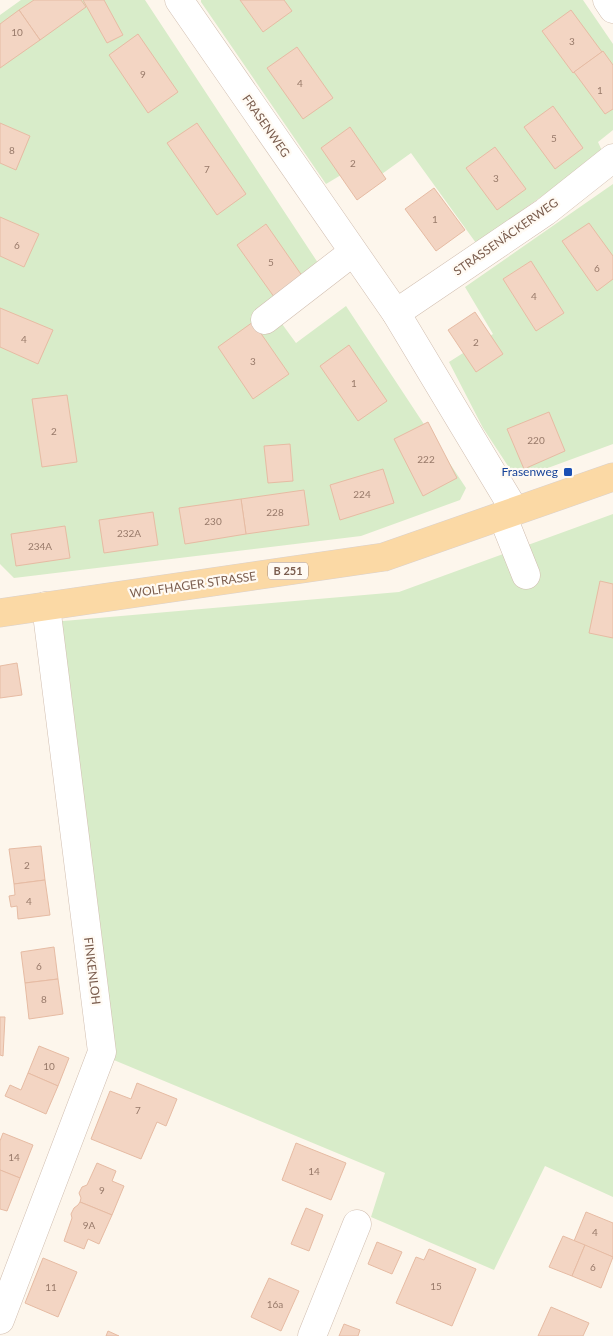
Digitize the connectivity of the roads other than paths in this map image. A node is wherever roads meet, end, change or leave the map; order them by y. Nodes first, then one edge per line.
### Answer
1 (179, 0) edge
2 (607, 0) edge
3 (613, 9) edge
4 (613, 158) edge
5 (353, 252) junction
6 (396, 313) junction
7 (264, 320) dead end
8 (613, 477) edge
9 (508, 513) junction
10 (526, 575) dead end
11 (46, 606) junction
12 (0, 613) edge
13 (357, 1224) dead end
14 (0, 1320) edge
15 (312, 1336) edge

1 - 5 street, FRASENWEG
2 - 3 street
4 - 6 street, STRASSENÄCKERWEG
5 - 6 street, FRASENWEG
5 - 7 street
6 - 9 street, FRASENWEG
8 - 9 main road, WOLFHAGER STRASSE / B 251
9 - 10 street, FRASENWEG
9 - 11 main road, WOLFHAGER STRASSE / B 251
11 - 12 main road, WOLFHAGER STRASSE / B 251
11 - 14 street, FINKENLOH
13 - 15 street

